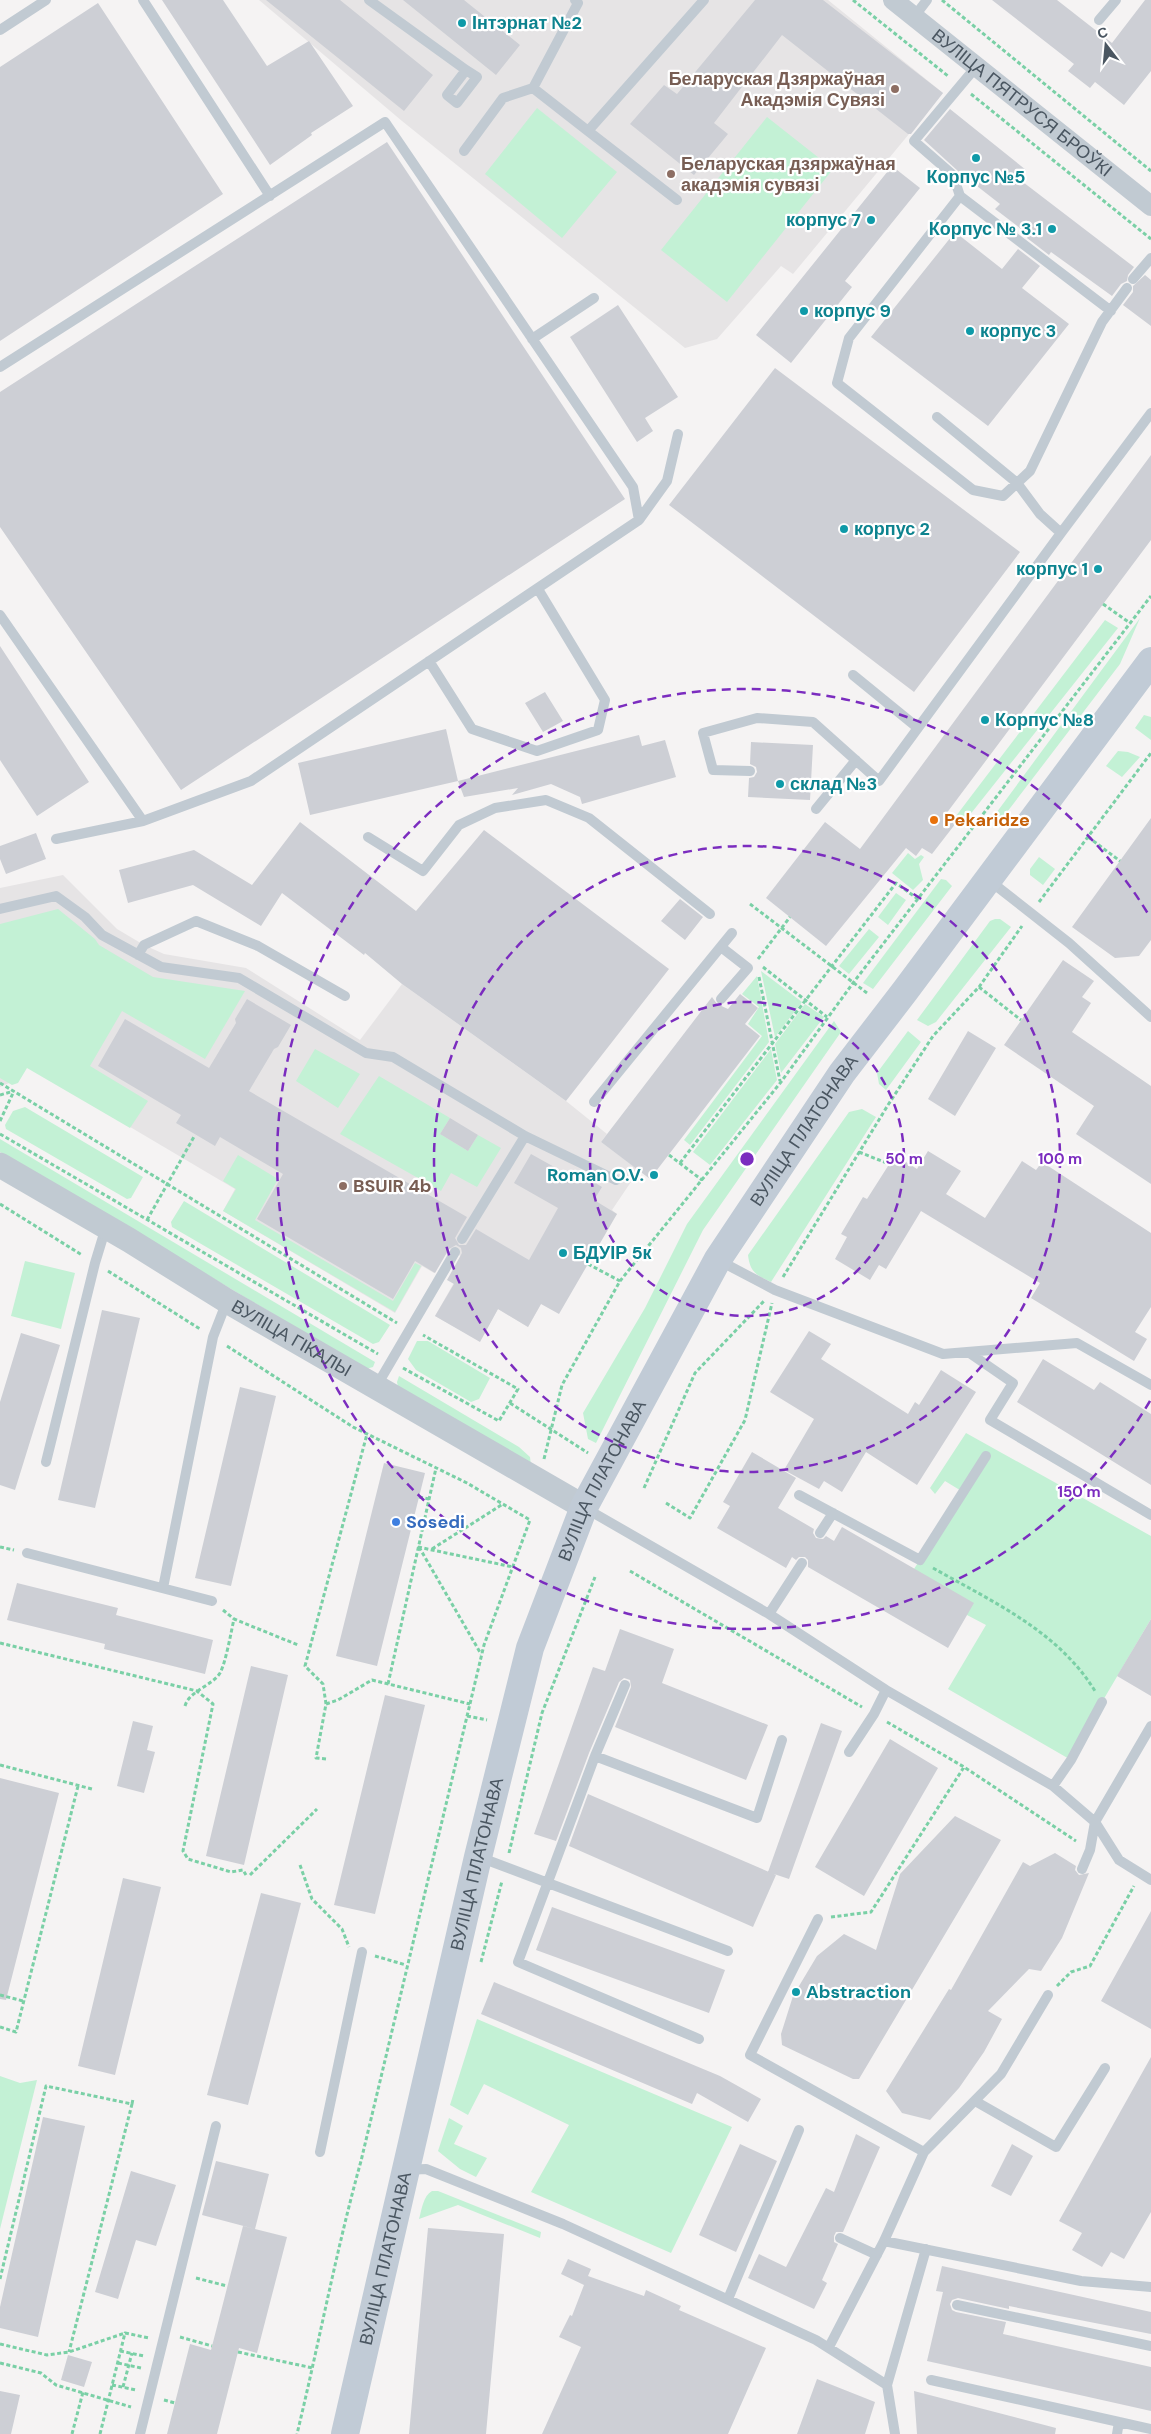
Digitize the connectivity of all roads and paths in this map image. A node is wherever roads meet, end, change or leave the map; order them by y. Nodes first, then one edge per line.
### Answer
1 (46, 0) edge
2 (143, 0) edge
3 (369, 0) edge
4 (575, 0) edge
5 (704, 0) edge
6 (853, 0) edge
7 (893, 0) edge
8 (927, 0) edge
9 (942, 0) edge
10 (1116, 0) edge
11 (914, 17) junction
12 (1100, 20) dead end
13 (0, 30) edge
14 (976, 67) junction
15 (466, 70) dead end
16 (959, 85) junction
17 (533, 88) junction
18 (588, 131) junction
19 (464, 151) dead end
20 (1151, 172) edge
21 (270, 196) junction
22 (960, 196) junction
23 (677, 200) dead end
24 (1151, 206) edge
25 (1151, 239) edge
26 (1151, 258) edge
27 (1133, 279) dead end
28 (1127, 288) dead end
29 (594, 298) dead end
30 (1111, 311) junction
31 (532, 339) junction
32 (0, 367) edge
33 (1151, 413) edge
34 (937, 417) dead end
35 (678, 434) dead end
36 (1017, 483) junction
37 (639, 520) junction
38 (1061, 533) junction
39 (538, 589) junction
40 (1151, 596) edge
41 (1103, 604) dead end
42 (0, 615) edge
43 (1130, 623) junction
44 (429, 661) junction
45 (1151, 661) edge
46 (853, 676) dead end
47 (918, 728) junction
48 (1151, 753) edge
49 (856, 760) junction
50 (750, 771) dead end
51 (816, 809) dead end
52 (143, 821) junction
53 (368, 837) dead end
54 (1088, 837) junction
55 (56, 839) dead end
56 (1120, 861) dead end
57 (987, 879) junction
58 (918, 899) junction
59 (750, 904) dead end
60 (0, 909) edge
61 (1032, 913) junction
62 (710, 914) dead end
63 (790, 917) dead end
64 (781, 928) junction
65 (732, 933) dead end
66 (721, 947) junction
67 (138, 955) junction
68 (832, 968) junction
69 (758, 971) dead end
70 (853, 983) junction
71 (979, 987) junction
72 (867, 993) dead end
73 (345, 996) dead end
74 (721, 999) dead end
75 (805, 1000) junction
76 (1149, 1012) edge
77 (827, 1017) junction
78 (1021, 1020) dead end
79 (933, 1036) dead end
80 (772, 1043) junction
81 (780, 1082) junction
82 (0, 1083) edge
83 (14, 1091) junction
84 (0, 1095) edge
85 (594, 1102) dead end
86 (0, 1121) edge
87 (0, 1134) edge
88 (195, 1135) dead end
89 (525, 1136) junction
90 (859, 1152) dead end
91 (669, 1155) dead end
92 (680, 1164) junction
93 (889, 1164) dead end
94 (0, 1165) edge
95 (616, 1180) dead end
96 (702, 1180) junction
97 (168, 1184) junction
98 (0, 1204) edge
99 (147, 1220) junction
100 (106, 1228) junction
101 (462, 1239) dead end
102 (455, 1252) dead end
103 (718, 1259) junction
104 (95, 1263) junction
105 (588, 1264) dead end
106 (620, 1281) junction
107 (775, 1290) junction
108 (227, 1301) junction
109 (409, 1330) junction
110 (213, 1337) junction
111 (968, 1352) junction
112 (391, 1361) junction
113 (1151, 1385) edge
114 (376, 1388) junction
115 (510, 1403) junction
116 (553, 1430) junction
117 (366, 1434) junction
118 (593, 1456) dead end
119 (986, 1456) dead end
120 (46, 1462) dead end
121 (543, 1463) dead end
122 (436, 1468) junction
123 (644, 1488) dead end
124 (799, 1495) dead end
125 (419, 1497) dead end
126 (429, 1498) junction
127 (503, 1504) junction
128 (584, 1507) junction
129 (833, 1513) junction
130 (1151, 1515) edge
131 (820, 1533) dead end
132 (418, 1547) junction
133 (431, 1550) junction
134 (28, 1553) dead end
135 (920, 1560) junction
136 (802, 1563) dead end
137 (512, 1567) junction
138 (630, 1571) dead end
139 (595, 1577) dead end
140 (163, 1588) junction
141 (212, 1601) dead end
142 (769, 1614) junction
143 (0, 1643) edge
144 (298, 1645) dead end
145 (482, 1655) junction
146 (388, 1684) junction
147 (625, 1684) dead end
148 (886, 1690) junction
149 (198, 1692) junction
150 (1102, 1702) joint
151 (326, 1704) junction
152 (470, 1704) junction
153 (185, 1706) dead end
154 (874, 1714) junction
155 (1151, 1726) edge
156 (782, 1740) dead end
157 (849, 1752) dead end
158 (595, 1756) junction
159 (326, 1759) dead end
160 (0, 1765) edge
161 (964, 1766) junction
162 (78, 1786) junction
163 (1053, 1786) junction
164 (92, 1789) dead end
165 (317, 1809) dead end
166 (1095, 1822) junction
167 (1090, 1850) junction
168 (478, 1857) junction
169 (300, 1865) dead end
170 (506, 1867) junction
171 (1082, 1869) dead end
172 (1127, 1880) dead end
173 (1151, 1880) edge
174 (548, 1884) junction
175 (1134, 1886) junction
176 (1143, 1891) dead end
177 (818, 1919) joint
178 (728, 1951) dead end
179 (362, 1952) junction
180 (406, 1966) junction
181 (478, 1971) dead end
182 (0, 1995) edge
183 (1048, 1995) joint
184 (24, 2001) junction
185 (0, 2028) edge
186 (699, 2039) dead end
187 (1105, 2068) dead end
188 (133, 2099) dead end
189 (975, 2101) junction
190 (132, 2104) junction
191 (216, 2126) dead end
192 (799, 2130) dead end
193 (320, 2152) dead end
194 (924, 2152) junction
195 (405, 2170) junction
196 (840, 2238) dead end
197 (884, 2241) junction
198 (926, 2249) junction
199 (877, 2255) junction
200 (196, 2278) dead end
201 (0, 2279) edge
202 (227, 2286) dead end
203 (1151, 2287) edge
204 (728, 2299) junction
205 (957, 2305) dead end
206 (125, 2333) junction
207 (179, 2337) dead end
208 (162, 2341) junction
209 (0, 2344) edge
210 (212, 2346) dead end
211 (1151, 2346) edge
212 (829, 2347) junction
213 (120, 2351) junction
214 (69, 2352) junction
215 (238, 2352) dead end
216 (132, 2353) junction
217 (159, 2356) junction
218 (0, 2363) edge
219 (118, 2363) junction
220 (128, 2365) junction
221 (314, 2368) junction
222 (155, 2371) junction
223 (931, 2380) dead end
224 (112, 2385) junction
225 (887, 2385) junction
226 (123, 2388) junction
227 (83, 2392) junction
228 (152, 2393) junction
229 (109, 2400) junction
230 (162, 2400) dead end
231 (175, 2403) dead end
232 (146, 2412) junction
233 (1119, 2422) junction
234 (1151, 2430) edge
235 (72, 2434) edge
236 (100, 2434) edge
237 (140, 2434) edge
238 (297, 2434) edge
239 (345, 2434) edge
240 (895, 2434) edge
241 (1117, 2434) edge

1 - 13 lane
2 - 21 lane
3 - 15 lane
4 - 17 lane
5 - 18 lane
6 - 16 path
7 - 11 street, ВУЛІЦА ПЯТРУСЯ БРОЎКІ
8 - 11 lane
9 - 20 path
10 - 12 lane
11 - 14 street, ВУЛІЦА ПЯТРУСЯ БРОЎКІ
14 - 16 lane
14 - 24 street, ВУЛІЦА ПЯТРУСЯ БРОЎКІ
16 - 22 lane
16 - 25 path
17 - 18 lane
17 - 19 lane
18 - 23 lane
21 - 31 lane
21 - 32 lane
22 - 30 lane
22 - 36 lane
26 - 27 lane
28 - 30 lane
29 - 31 lane
30 - 36 lane
31 - 37 lane
33 - 38 lane
34 - 36 lane
35 - 37 lane
36 - 38 lane
37 - 39 lane
38 - 47 lane
39 - 44 lane
39 - 44 lane
40 - 43 path
41 - 43 path
42 - 52 lane
43 - 58 path
44 - 52 lane
45 - 57 main road, ВУЛІЦА ПЛАТОНАВА
46 - 47 lane
47 - 49 lane
48 - 54 path
49 - 50 lane
49 - 51 lane
52 - 55 lane
53 - 62 lane
54 - 56 path
54 - 61 path
57 - 61 lane
57 - 103 main road, ВУЛІЦА ПЛАТОНАВА
58 - 68 path
58 - 70 path
59 - 64 path
60 - 67 lane
61 - 71 path
61 - 76 lane
63 - 64 path
64 - 68 path
64 - 75 path
65 - 66 lane
66 - 74 lane
66 - 85 lane
67 - 73 lane
67 - 89 lane
68 - 70 path
68 - 75 path
69 - 80 path
70 - 72 path
70 - 77 path
71 - 78 path
71 - 79 path
75 - 77 path
75 - 80 path
77 - 81 path
80 - 81 path
80 - 92 path
81 - 96 path
82 - 83 path
83 - 84 path
83 - 86 path
83 - 97 path
87 - 99 path
88 - 97 path
89 - 95 lane
89 - 101 lane
90 - 93 path
91 - 92 path
92 - 96 path
94 - 100 street, ВУЛІЦА ГІКАЛЫ
96 - 106 path
97 - 99 path
97 - 109 path
98 - 104 path
99 - 112 path
100 - 104 lane
100 - 108 street, ВУЛІЦА ГІКАЛЫ
102 - 109 lane
103 - 107 lane
103 - 128 main road, ВУЛІЦА ПЛАТОНАВА
104 - 110 path
104 - 120 lane
105 - 106 path
106 - 116 path
107 - 111 lane
107 - 123 path
108 - 110 lane
108 - 114 street, ВУЛІЦА ГІКАЛЫ
109 - 112 lane
109 - 115 path
110 - 117 path
110 - 140 lane
111 - 113 lane
111 - 130 lane
112 - 114 lane
112 - 115 path
114 - 128 street, ВУЛІЦА ГІКАЛЫ
115 - 116 path
116 - 118 path
116 - 121 path
117 - 122 path
117 - 151 path
119 - 135 lane
122 - 126 path
122 - 127 path
124 - 129 lane
125 - 126 path
126 - 132 path
127 - 133 path
127 - 137 path
128 - 142 lane
128 - 168 main road, ВУЛІЦА ПЛАТОНАВА
129 - 131 lane
129 - 135 lane
132 - 133 path
132 - 145 path
132 - 146 path
133 - 137 path
134 - 140 lane
135 - 150 path
136 - 142 lane
137 - 145 path
138 - 154 path
139 - 170 path
140 - 141 lane
142 - 148 lane
143 - 149 path
144 - 149 path
145 - 152 path
146 - 151 path
146 - 152 path
147 - 158 lane
148 - 154 lane
148 - 163 lane
149 - 153 path
149 - 165 path
150 - 163 lane
151 - 159 path
152 - 180 path
154 - 157 lane
154 - 161 path
155 - 166 lane
156 - 158 lane
158 - 174 lane
160 - 162 path
161 - 167 path
161 - 177 path
162 - 164 path
162 - 184 path
163 - 166 lane
166 - 167 lane
166 - 173 lane
167 - 171 lane
168 - 170 lane
168 - 195 main road, ВУЛІЦА ПЛАТОНАВА
169 - 179 path
170 - 174 lane
170 - 181 path
172 - 175 path
174 - 178 lane
174 - 186 lane
175 - 176 path
175 - 183 path
177 - 194 lane
179 - 180 path
179 - 193 lane
180 - 221 path
182 - 184 path
183 - 189 lane
184 - 185 path
187 - 189 lane
188 - 190 path
189 - 194 lane
190 - 201 path
190 - 214 path
191 - 208 lane
192 - 204 lane
194 - 197 lane
195 - 204 lane
195 - 239 main road, ВУЛІЦА ПЛАТОНАВА
196 - 199 lane
197 - 198 lane
197 - 199 lane
198 - 203 lane
198 - 225 lane
199 - 212 lane
200 - 202 path
204 - 212 lane
205 - 211 lane
206 - 208 path
206 - 213 path
206 - 214 path
207 - 210 path
208 - 217 lane
209 - 214 path
212 - 225 lane
213 - 216 path
213 - 219 path
215 - 221 path
216 - 217 path
216 - 220 path
217 - 222 lane
218 - 227 path
219 - 220 path
219 - 224 path
220 - 222 path
220 - 226 path
221 - 238 path
222 - 228 lane
223 - 233 lane
224 - 226 path
224 - 229 path
225 - 240 lane
226 - 228 path
227 - 229 path
227 - 235 path
228 - 232 lane
229 - 232 path
229 - 236 path
230 - 231 path
232 - 237 lane
233 - 234 lane
233 - 241 lane

